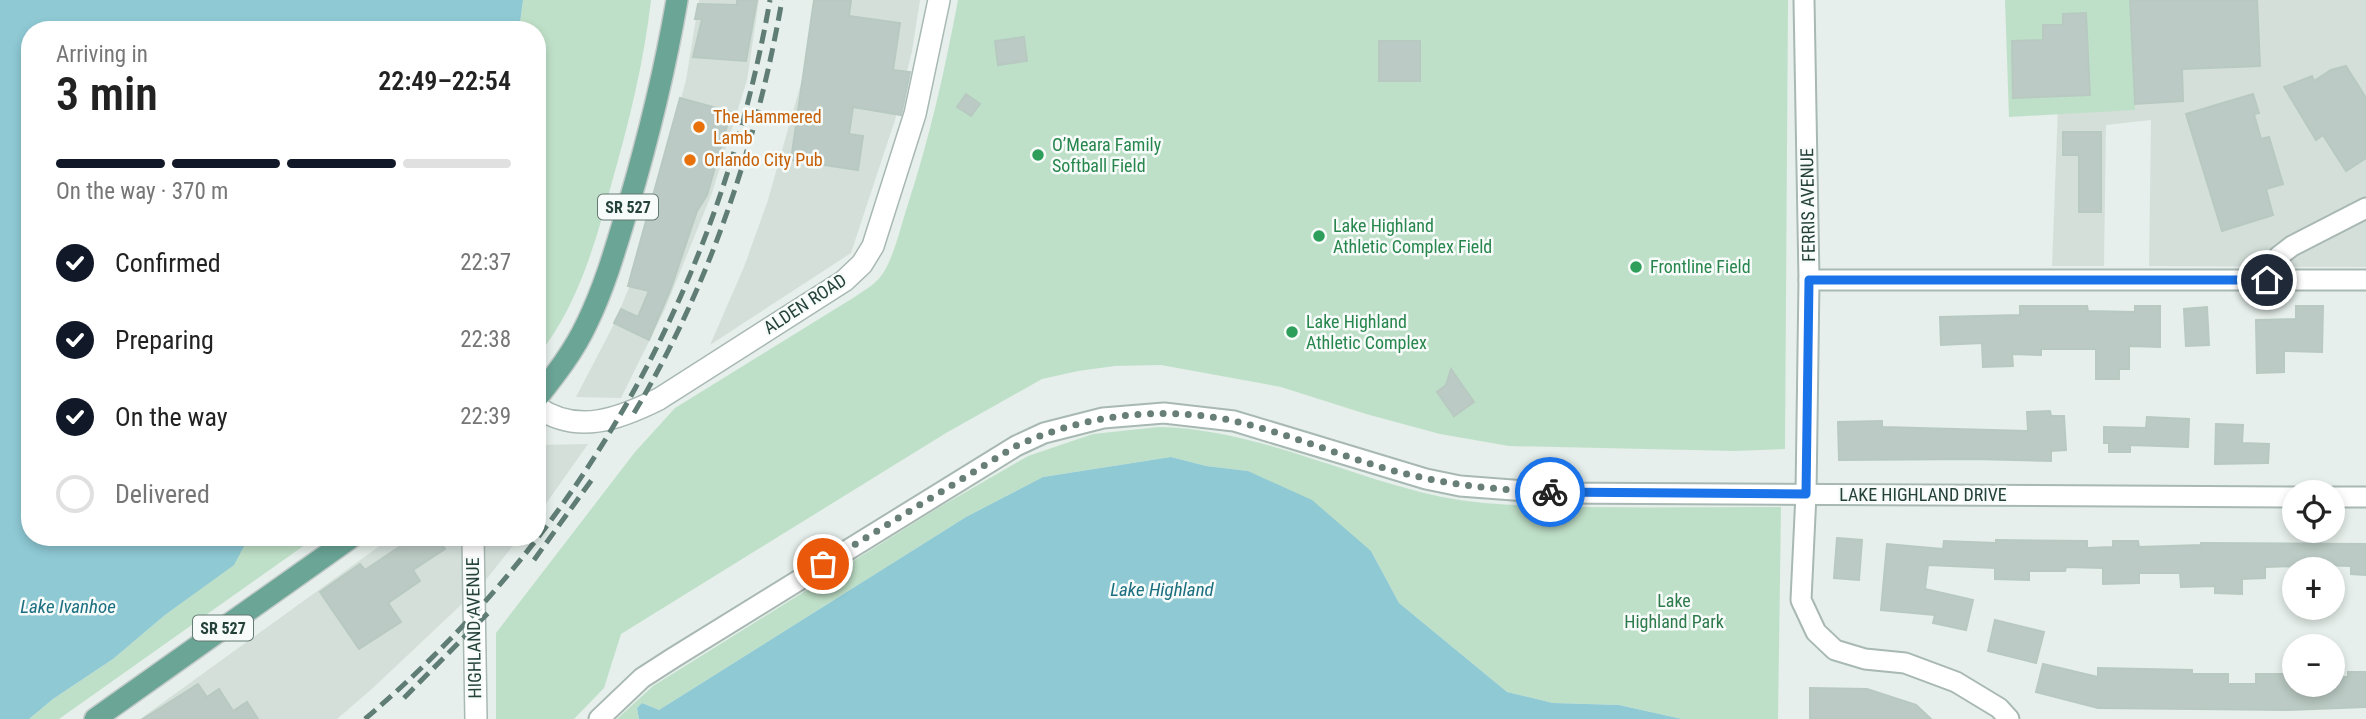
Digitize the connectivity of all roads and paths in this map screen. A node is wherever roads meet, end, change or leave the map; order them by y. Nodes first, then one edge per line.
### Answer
1 (677, 0) edge
2 (939, 0) edge
3 (1804, 0) edge
4 (2366, 208) edge
5 (1809, 280) junction
6 (2267, 280) junction
7 (2366, 280) edge
8 (546, 387) edge
9 (546, 413) edge
10 (1806, 494) junction
11 (2282, 497) edge
12 (2345, 497) edge
13 (2366, 497) edge
14 (339, 546) edge
15 (473, 546) edge
16 (94, 719) edge
17 (476, 719) edge
18 (599, 719) edge
19 (2009, 719) edge

1 - 8 main road, SR 527
2 - 9 street, ALDEN ROAD
3 - 5 street, FERRIS AVENUE
4 - 6 street
5 - 6 street
5 - 10 street, FERRIS AVENUE
6 - 7 street
10 - 11 street, LAKE HIGHLAND DRIVE
10 - 18 street, LAKE HIGHLAND DRIVE
10 - 19 street, FERRIS AVENUE
12 - 13 street
14 - 16 main road, SR 527
15 - 17 street, HIGHLAND AVENUE

